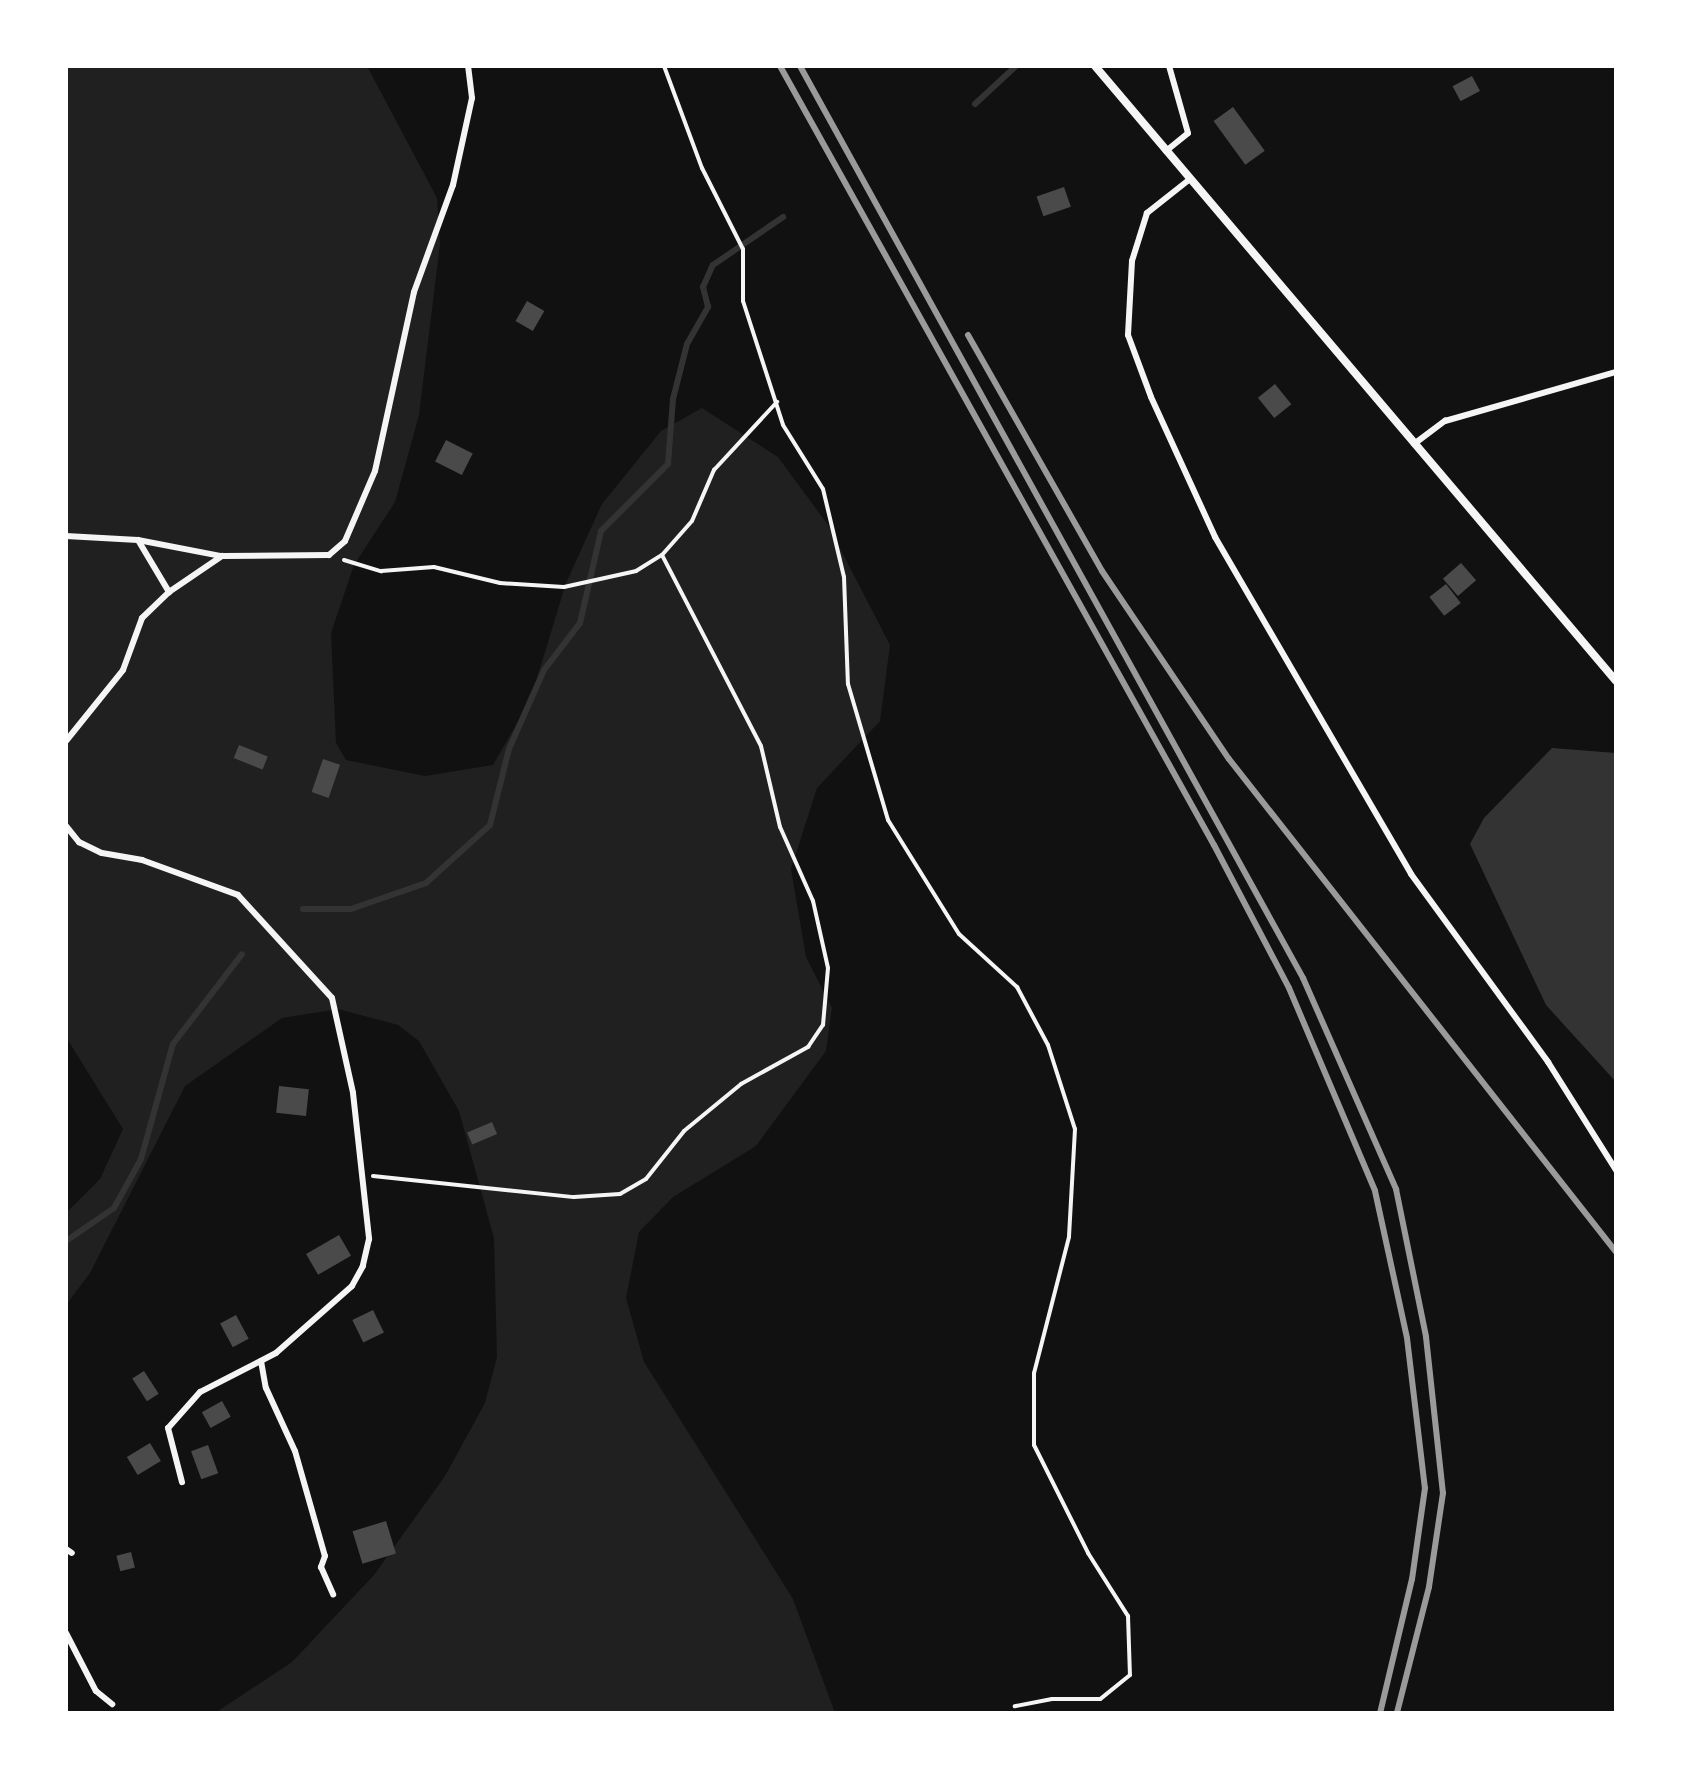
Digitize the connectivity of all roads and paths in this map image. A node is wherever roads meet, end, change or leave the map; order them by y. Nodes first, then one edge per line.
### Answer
1 (468, 66) edge
2 (664, 66) edge
3 (1095, 66) edge
4 (1169, 66) edge
5 (1166, 151) junction
6 (1190, 179) junction
7 (1616, 372) edge
8 (777, 402) junction
9 (1414, 444) junction
10 (66, 536) edge
11 (138, 540) junction
12 (329, 555) junction
13 (662, 555) junction
14 (222, 556) junction
15 (169, 592) junction
16 (1616, 681) edge
17 (66, 741) edge
18 (66, 826) edge
19 (1616, 1170) edge
20 (363, 1178) junction
21 (261, 1361) junction
22 (182, 1482) dead end
23 (333, 1594) dead end
24 (66, 1633) edge
25 (112, 1704) dead end
26 (1015, 1706) dead end

1 - 12 lane
2 - 8 path
3 - 5 street
4 - 5 lane
5 - 6 street
6 - 9 street
6 - 19 lane
7 - 9 lane
8 - 13 path
8 - 26 path
9 - 16 street
10 - 11 lane
11 - 14 lane
11 - 15 lane
12 - 13 path
12 - 14 lane
13 - 20 path
14 - 15 lane
15 - 17 lane
18 - 20 lane
20 - 21 lane
21 - 22 lane
21 - 23 lane
24 - 25 lane

